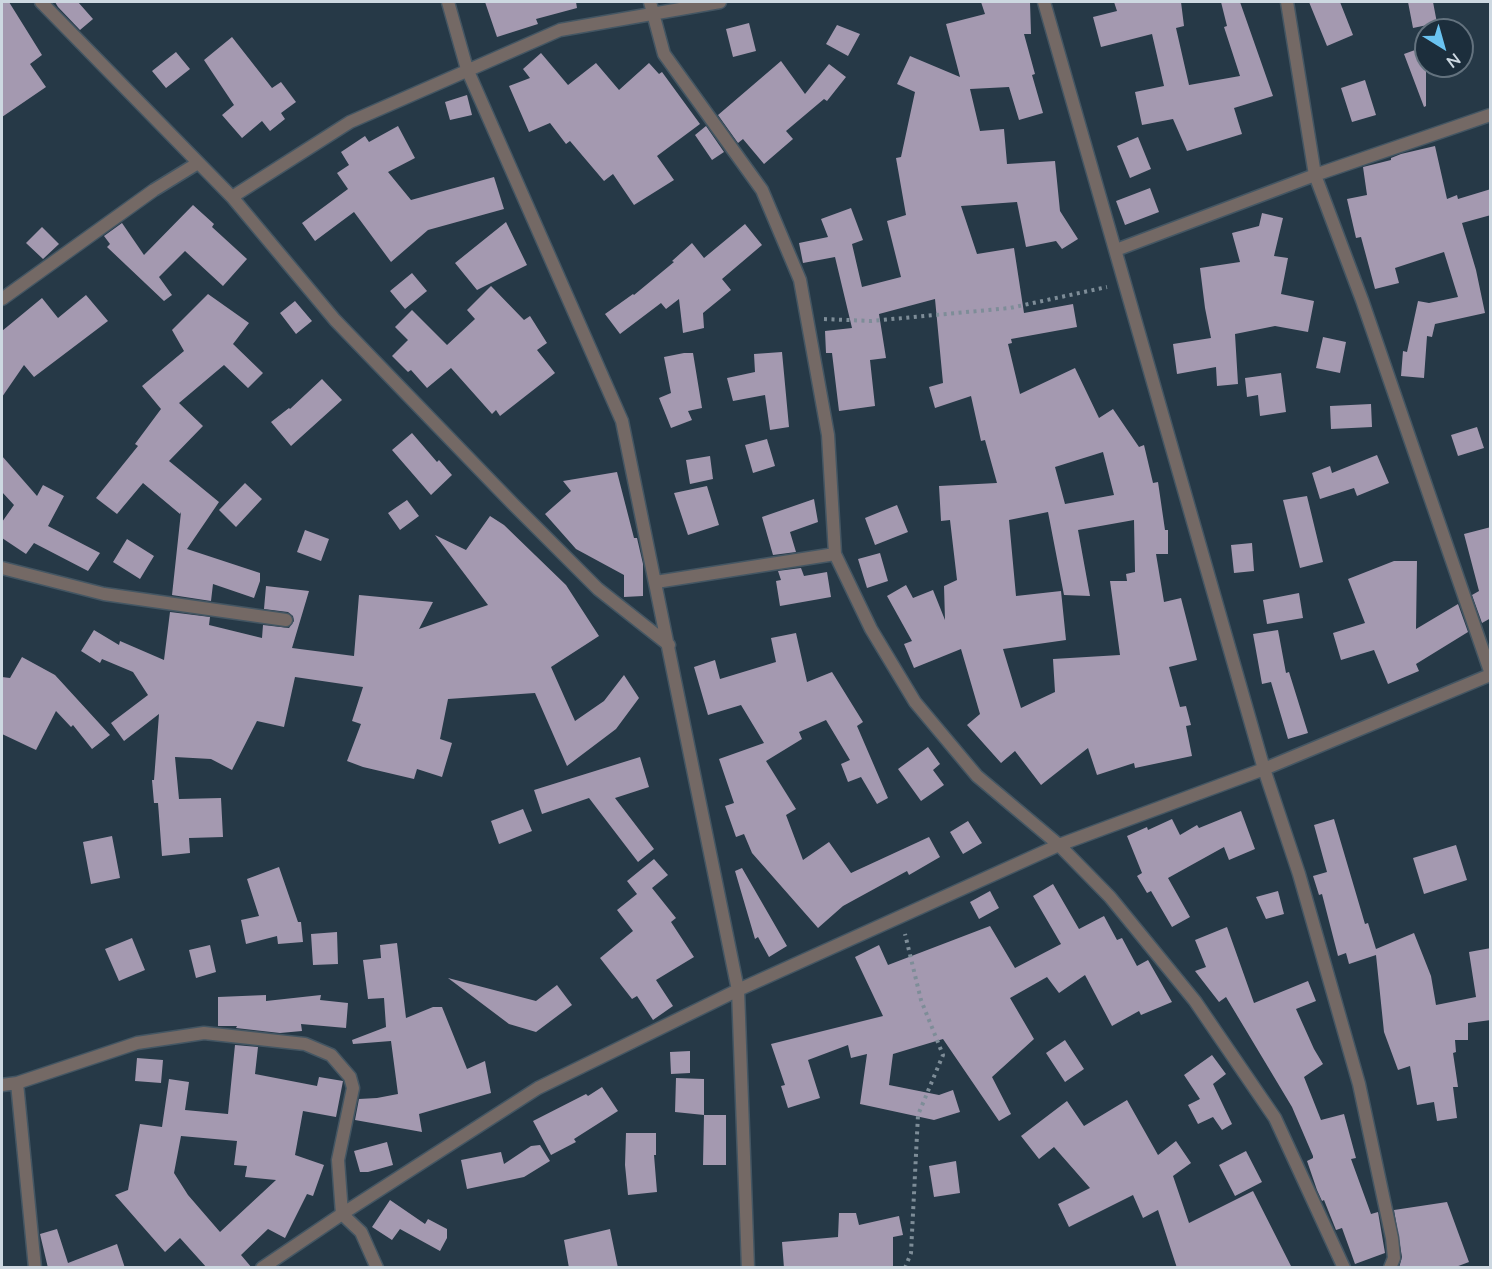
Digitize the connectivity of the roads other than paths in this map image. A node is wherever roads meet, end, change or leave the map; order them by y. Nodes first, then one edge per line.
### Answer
1 (41, 2) edge
2 (448, 2) edge
3 (720, 2) edge
4 (1044, 2) edge
5 (1287, 2) edge
6 (651, 7) edge
7 (467, 69) junction
8 (1491, 115) edge
9 (198, 163) junction
10 (1315, 174) junction
11 (232, 197) junction
12 (1116, 250) junction
13 (2, 297) edge
14 (835, 554) junction
15 (2, 568) edge
16 (656, 582) junction
17 (286, 620) dead end
18 (669, 645) junction
19 (1491, 673) edge
20 (1264, 769) junction
21 (1059, 845) junction
22 (738, 990) junction
23 (17, 1083) junction
24 (2, 1085) edge
25 (342, 1214) junction
26 (35, 1268) edge
27 (262, 1268) edge
28 (377, 1268) edge
29 (748, 1268) edge
30 (1344, 1268) edge
31 (1390, 1268) edge

1 - 9 street
2 - 7 street
3 - 6 street
4 - 12 street
5 - 10 street
6 - 7 street
6 - 14 street
7 - 11 street
7 - 16 street
8 - 10 street
9 - 11 street
9 - 13 street
10 - 12 street
10 - 19 street
11 - 18 street
12 - 20 street
14 - 16 street
14 - 21 street
15 - 17 street
16 - 18 street
18 - 22 street
19 - 20 street
20 - 21 street
20 - 31 street
21 - 22 street
21 - 30 street
22 - 25 street
22 - 29 street
23 - 24 street
23 - 25 street
23 - 26 street
25 - 27 street
25 - 28 street

